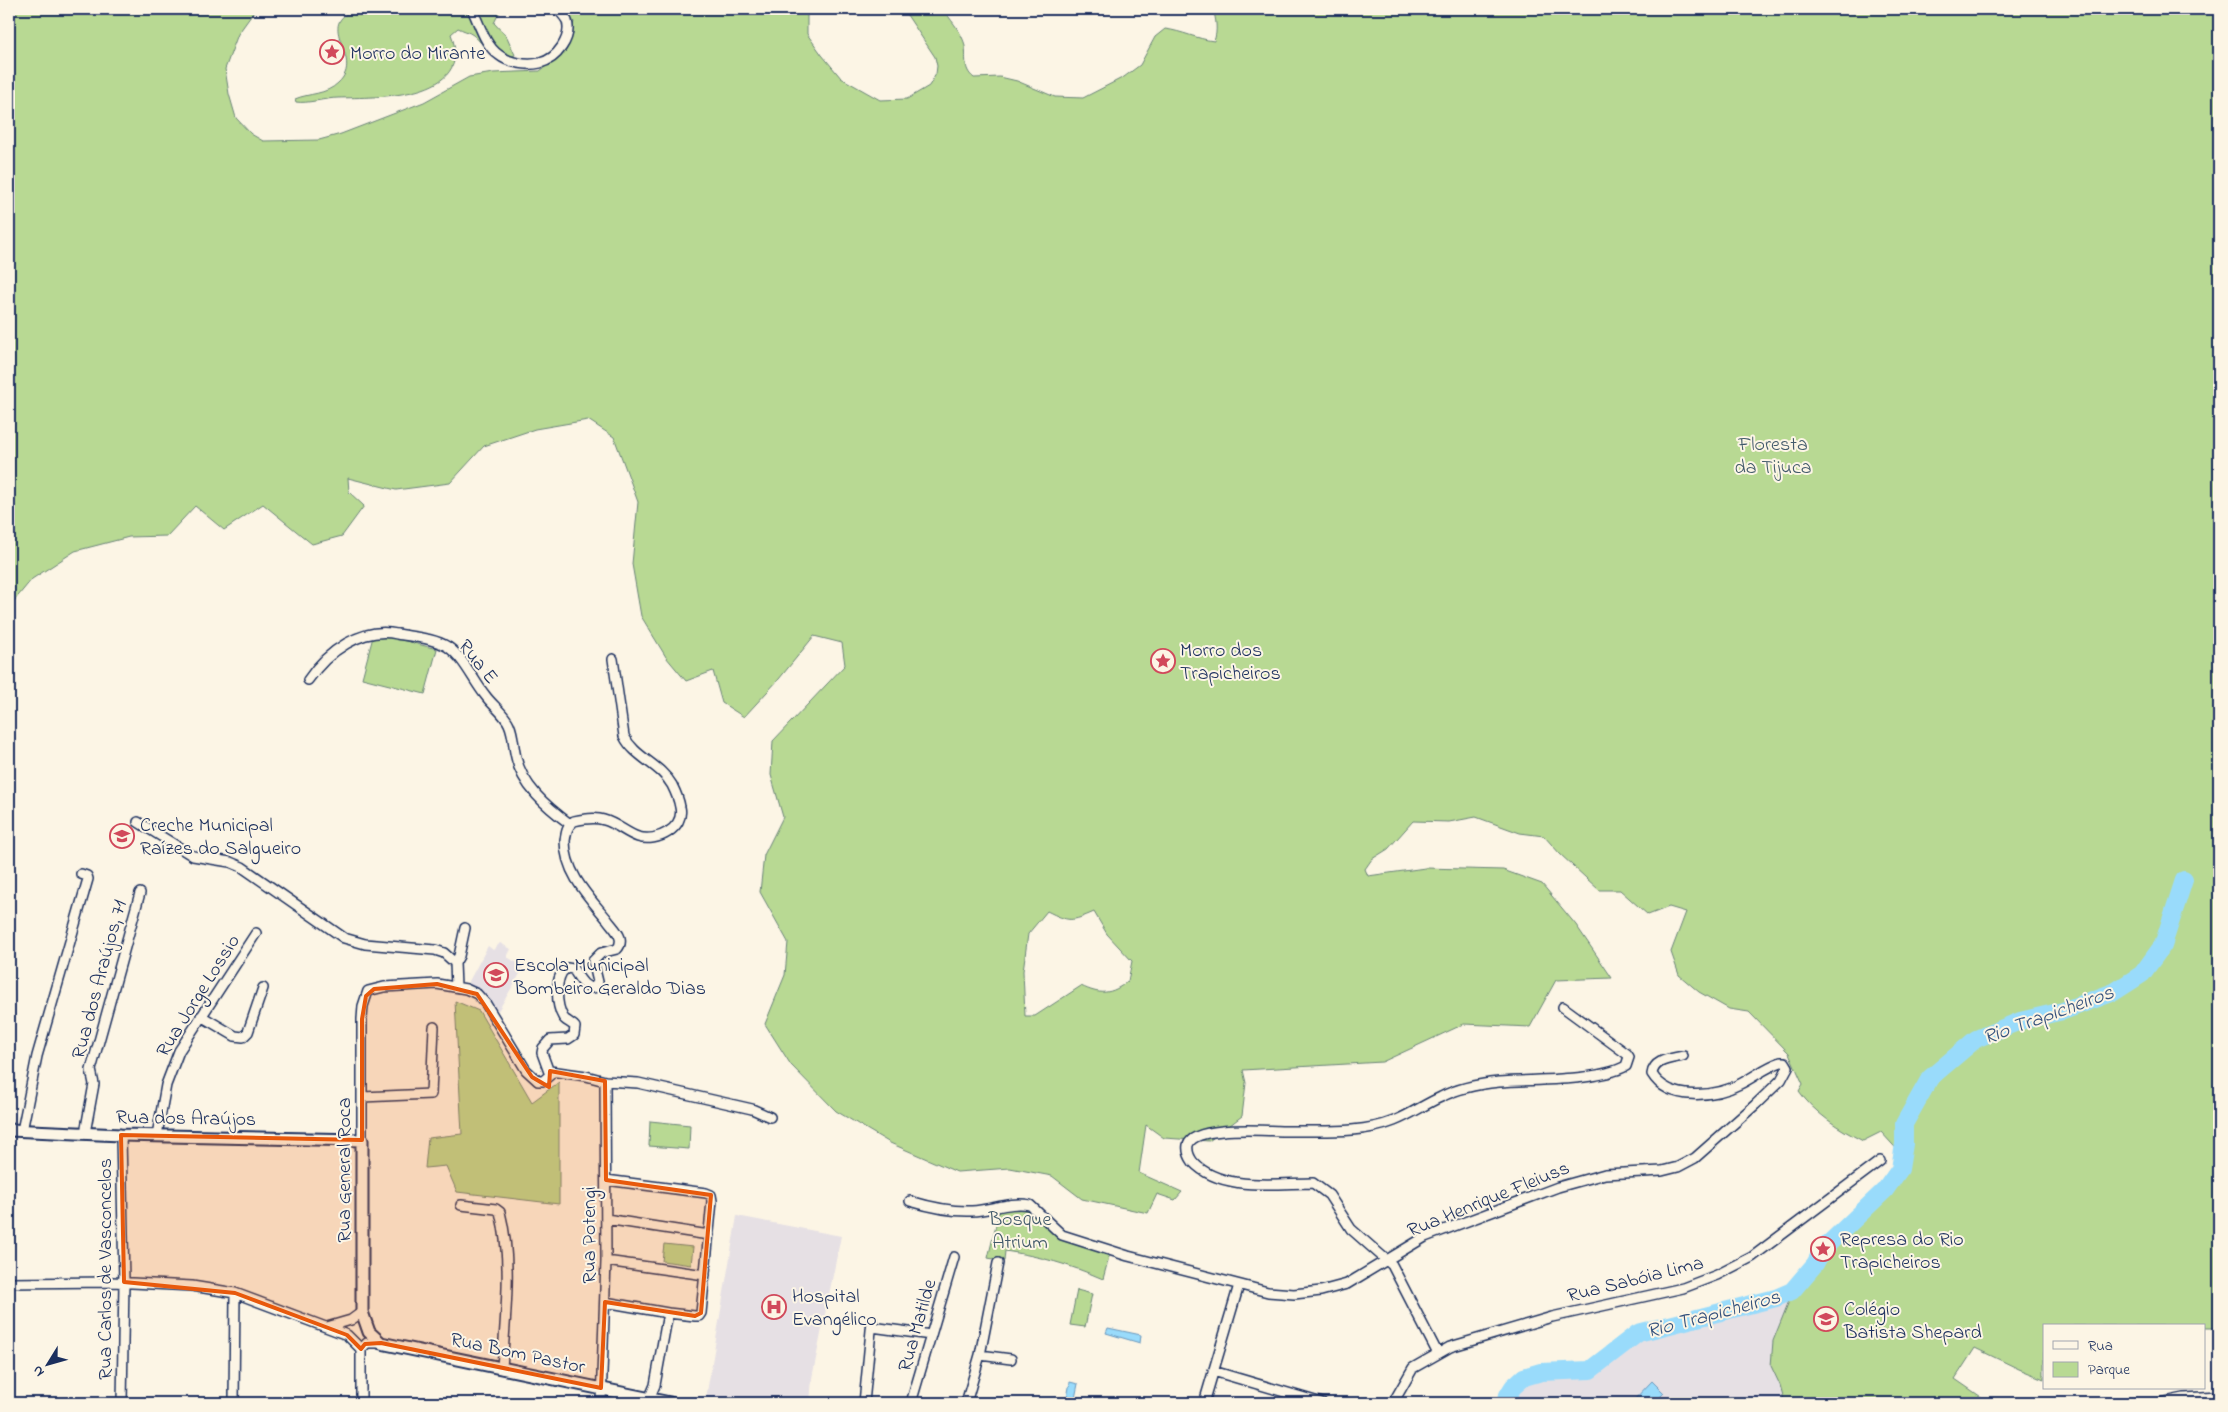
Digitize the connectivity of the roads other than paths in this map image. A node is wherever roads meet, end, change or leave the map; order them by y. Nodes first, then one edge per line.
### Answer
1 (472, 9) edge
2 (558, 9) edge
3 (613, 659) dead end
4 (308, 680) dead end
5 (138, 822) dead end
6 (570, 824) junction
7 (81, 874) dead end
8 (140, 893) dead end
9 (465, 928) dead end
10 (256, 933) dead end
11 (455, 963) junction
12 (456, 987) junction
13 (263, 988) dead end
14 (1563, 1007) dead end
15 (201, 1016) junction
16 (434, 1027) dead end
17 (1683, 1056) dead end
18 (550, 1071) junction
19 (605, 1082) junction
20 (362, 1097) junction
21 (770, 1117) dead end
22 (9, 1130) edge
23 (22, 1131) junction
24 (85, 1133) junction
25 (121, 1135) junction
26 (157, 1135) junction
27 (362, 1140) junction
28 (1880, 1161) dead end
29 (606, 1180) junction
30 (910, 1201) dead end
31 (461, 1205) dead end
32 (606, 1219) junction
33 (709, 1235) junction
34 (954, 1257) dead end
35 (1386, 1260) junction
36 (606, 1262) junction
37 (998, 1263) dead end
38 (705, 1275) junction
39 (124, 1282) junction
40 (9, 1283) edge
41 (1239, 1285) junction
42 (235, 1293) junction
43 (605, 1302) junction
44 (362, 1312) junction
45 (668, 1313) junction
46 (327, 1327) junction
47 (930, 1335) junction
48 (381, 1343) junction
49 (361, 1349) junction
50 (1437, 1352) junction
51 (980, 1355) junction
52 (1011, 1359) dead end
53 (502, 1369) junction
54 (1213, 1371) junction
55 (601, 1388) junction
56 (2219, 1396) edge
57 (649, 1399) junction
58 (122, 1403) edge
59 (234, 1403) edge
60 (361, 1403) edge
61 (601, 1403) edge
62 (670, 1403) edge
63 (864, 1403) edge
64 (911, 1403) edge
65 (966, 1403) edge
66 (1204, 1403) edge
67 (1322, 1403) edge
68 (1393, 1403) edge
69 (2160, 1403) edge

1 - 2 street
3 - 6 street
4 - 6 street, Rua E
5 - 11 street
6 - 18 street
7 - 23 street
8 - 24 street, Rua dos Araújos, 71
9 - 11 street
10 - 15 street, Rua Jorge Lossio
11 - 12 street
12 - 18 street
12 - 20 street, Rua General Roca
13 - 15 street
14 - 35 street
15 - 26 street, Rua Jorge Lossio
16 - 20 street
17 - 35 street, Rua Henrique Fleiuss
18 - 19 street
19 - 21 street
19 - 29 street, Rua Potengi
20 - 27 street, Rua General Roca
22 - 23 street, Rua dos Araújos
23 - 24 street, Rua dos Araújos
24 - 25 street, Rua dos Araújos
25 - 26 street, Rua dos Araújos
25 - 39 street, Rua Carlos de Vasconcelos
26 - 27 street, Rua dos Araújos
27 - 44 street, Rua General Roca
28 - 50 street, Rua Sabóia Lima
29 - 32 street, Rua Potengi
29 - 33 street
30 - 41 street, Rua Henrique Fleiuss
31 - 53 street
32 - 33 street
32 - 36 street, Rua Potengi
33 - 38 street
34 - 47 street, Rua Matilde
35 - 41 street, Rua Henrique Fleiuss
35 - 50 street
36 - 38 street
36 - 43 street, Rua Potengi
37 - 51 street
38 - 45 street
39 - 40 street
39 - 42 street
39 - 58 street, Rua Carlos de Vasconcelos
41 - 54 street
42 - 46 street
42 - 59 street
43 - 45 street
43 - 55 street, Rua Potengi
44 - 46 street
44 - 48 street, Rua General Roca
45 - 57 street
46 - 49 street
47 - 63 street
47 - 64 street, Rua Matilde
48 - 49 street, Rua Bom Pastor
48 - 53 street, Rua Bom Pastor
49 - 60 street
50 - 68 street, Rua Sabóia Lima
51 - 52 street
51 - 65 street
53 - 55 street, Rua Bom Pastor
54 - 66 street
54 - 67 street
55 - 57 street, Rua Bom Pastor
55 - 61 street, Rua Potengi
56 - 69 street
57 - 62 street, Rua Bom Pastor

